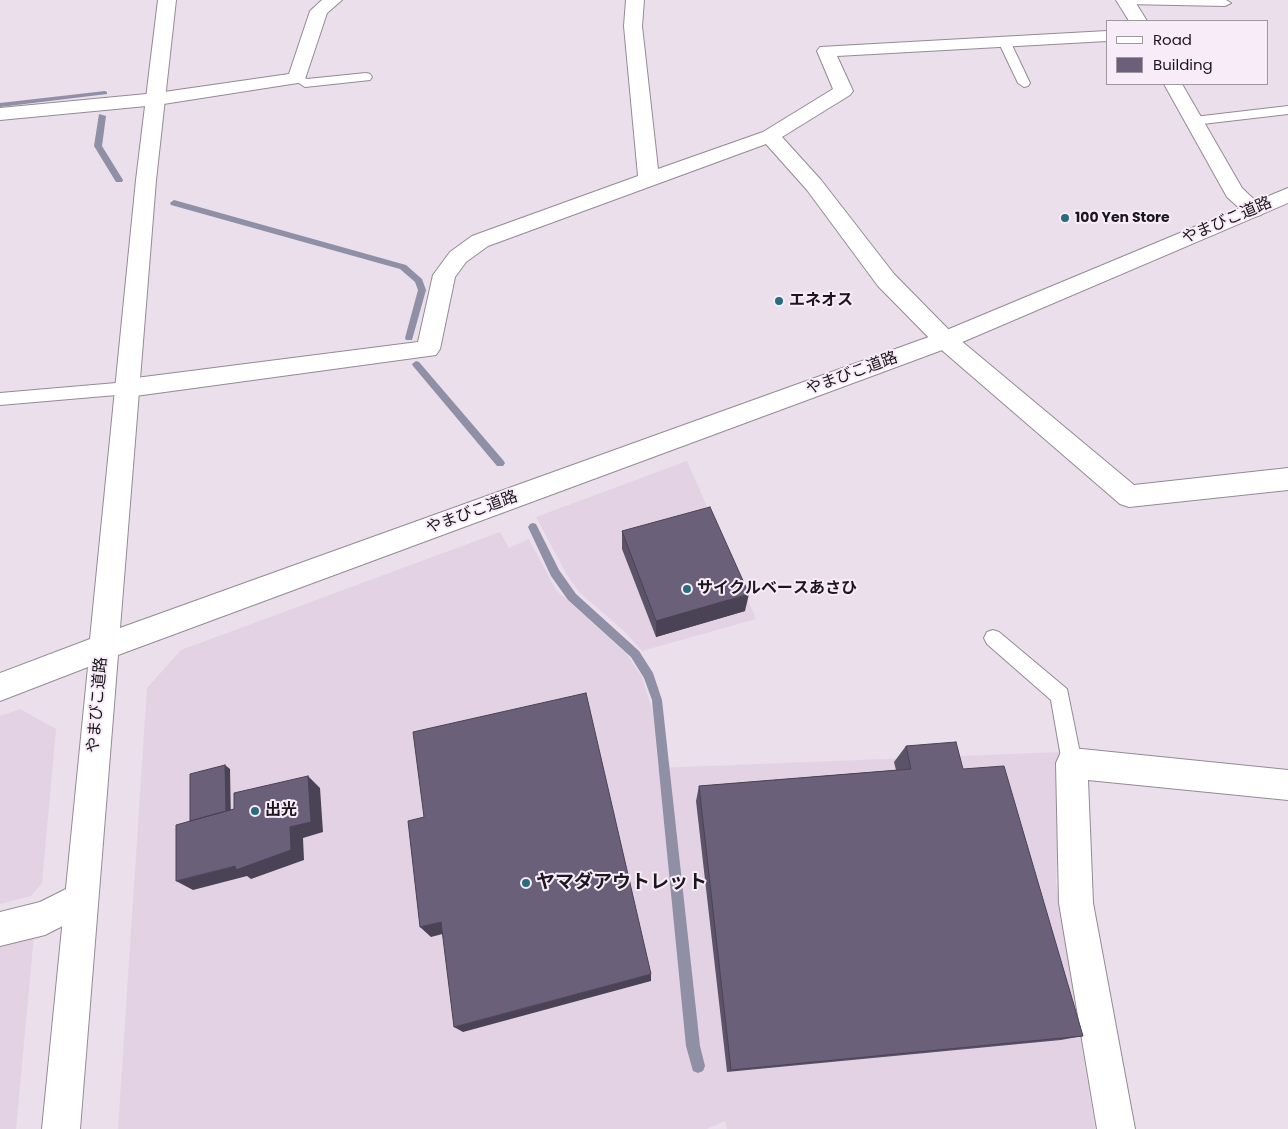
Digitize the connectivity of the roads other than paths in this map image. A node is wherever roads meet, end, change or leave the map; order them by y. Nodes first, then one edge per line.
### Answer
1 (166, 0) edge
2 (333, 0) edge
3 (635, 0) edge
4 (1125, 0) edge
5 (1225, 3) dead end
6 (1137, 20) edge
7 (1106, 36) edge
8 (1004, 42) junction
9 (366, 77) dead end
10 (297, 78) junction
11 (1024, 82) dead end
12 (1174, 85) edge
13 (156, 100) junction
14 (1288, 110) edge
15 (0, 114) edge
16 (1194, 121) junction
17 (770, 136) junction
18 (649, 181) junction
19 (1288, 196) edge
20 (1254, 210) junction
21 (945, 340) junction
22 (128, 388) junction
23 (0, 399) edge
24 (1288, 479) edge
25 (993, 638) dead end
26 (103, 648) junction
27 (0, 687) edge
28 (1072, 763) junction
29 (1288, 785) edge
30 (80, 899) junction
31 (0, 929) edge
32 (61, 1129) edge
33 (1116, 1129) edge

1 - 13 street
2 - 10 street
3 - 18 street
4 - 5 lane
4 - 6 street
7 - 8 street
8 - 11 lane
8 - 17 street
9 - 10 lane
10 - 13 street
12 - 16 street
13 - 15 street
13 - 22 street
14 - 16 lane
16 - 20 street
17 - 18 street
17 - 21 street
18 - 22 street
19 - 20 street, やまびこ道路
20 - 21 street, やまびこ道路
21 - 24 street
21 - 26 street, やまびこ道路
22 - 23 lane
22 - 26 street
25 - 28 lane
26 - 27 street
26 - 30 street, やまびこ道路
28 - 29 street
28 - 33 street
30 - 31 street
30 - 32 street, やまびこ道路

